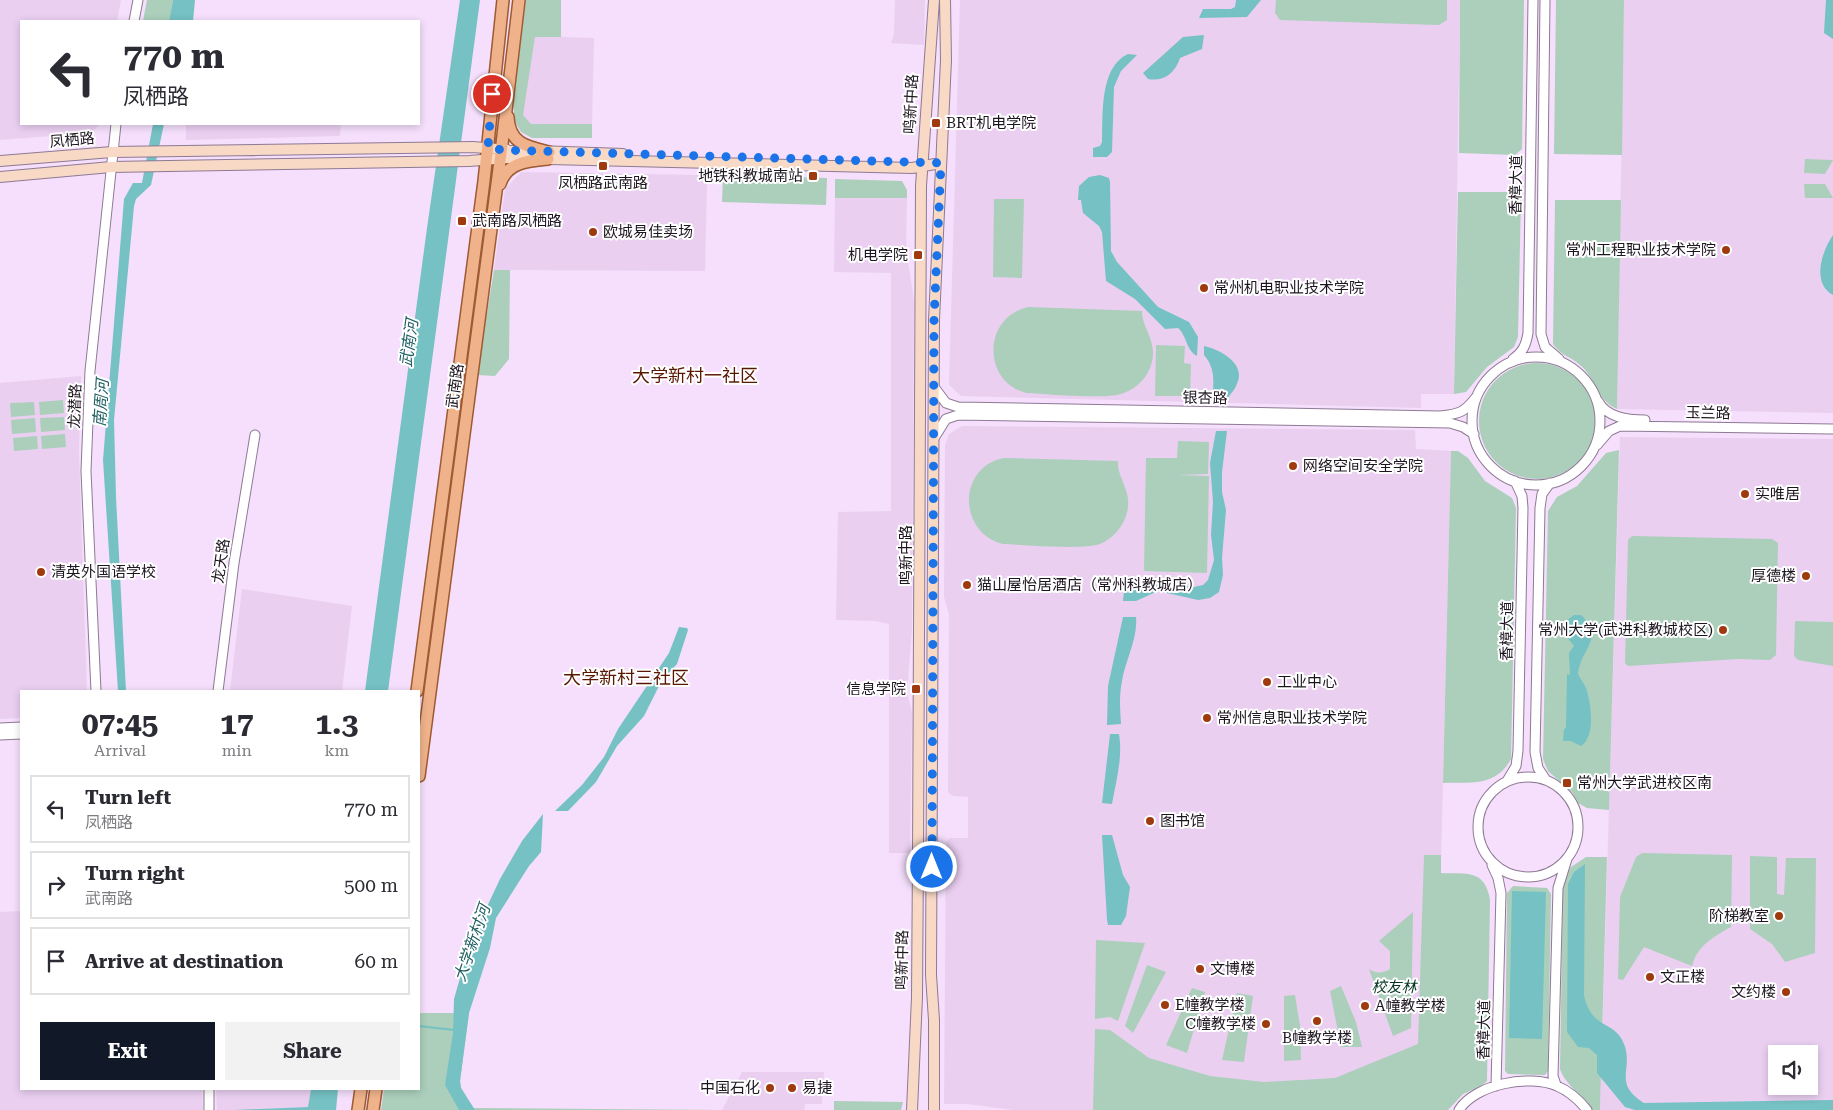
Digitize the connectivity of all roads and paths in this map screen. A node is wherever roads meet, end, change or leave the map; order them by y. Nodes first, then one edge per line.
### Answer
1 (138, 0) edge
2 (503, 0) edge
3 (519, 0) edge
4 (934, 0) edge
5 (945, 0) edge
6 (1533, 0) edge
7 (1545, 0) edge
8 (134, 20) edge
9 (507, 103) junction
10 (116, 125) edge
11 (488, 147) junction
12 (112, 152) junction
13 (501, 154) junction
14 (549, 155) junction
15 (486, 160) junction
16 (0, 161) edge
17 (941, 163) junction
18 (922, 165) junction
19 (111, 167) junction
20 (0, 177) edge
21 (494, 205) junction
22 (1563, 362) junction
23 (1508, 363) junction
24 (934, 387) junction
25 (1594, 393) junction
26 (1477, 396) junction
27 (1833, 424) edge
28 (1833, 429) edge
29 (1474, 434) junction
30 (254, 435) dead end
31 (934, 438) junction
32 (1592, 451) junction
33 (1514, 481) junction
34 (1550, 483) junction
35 (96, 690) edge
36 (218, 690) edge
37 (417, 690) edge
38 (20, 727) edge
39 (0, 728) edge
40 (421, 730) edge
41 (20, 734) edge
42 (0, 735) edge
43 (420, 753) edge
44 (1546, 780) junction
45 (1507, 781) junction
46 (1489, 858) junction
47 (1567, 859) junction
48 (1556, 1085) junction
49 (1496, 1086) junction
50 (209, 1090) edge
51 (361, 1090) edge
52 (376, 1090) edge
53 (210, 1110) edge
54 (358, 1110) edge
55 (374, 1110) edge
56 (912, 1110) edge
57 (934, 1110) edge
58 (1459, 1110) edge
59 (1587, 1110) edge

1 - 8 street
2 - 11 main road, 武南路
3 - 9 main road, 武南路
4 - 18 main road, 鸣新中路
5 - 17 main road, 鸣新中路
6 - 23 street, 香樟大道
7 - 22 street, 香樟大道
9 - 13 main road, 武南路
9 - 14 main road
10 - 12 street, 龙潜路
11 - 12 main road, 凤栖路
11 - 13 main road
11 - 15 main road, 武南路
12 - 16 main road, 凤栖路
12 - 19 street, 龙潜路
13 - 14 main road
13 - 15 main road
13 - 21 main road, 武南路
14 - 18 main road
14 - 21 main road
15 - 19 main road, 凤栖路
15 - 37 main road, 武南路
17 - 18 main road
17 - 24 main road, 鸣新中路
18 - 56 main road, 鸣新中路
19 - 20 main road, 凤栖路
19 - 35 street, 龙潜路
21 - 40 main road, 武南路
22 - 23 street
22 - 25 street
23 - 26 street
24 - 26 street, 银杏路
24 - 31 main road, 鸣新中路
25 - 27 street, 玉兰路
25 - 32 street
26 - 29 street
28 - 32 street, 玉兰路
29 - 31 street, 银杏路
29 - 33 street
30 - 36 street, 龙天路
31 - 57 main road, 鸣新中路
32 - 34 street
33 - 34 street
33 - 45 street, 香樟大道
34 - 44 street, 香樟大道
38 - 39 street
40 - 43 main road, 武南路
41 - 42 street
44 - 45 street
44 - 47 street
45 - 46 street
46 - 47 street
46 - 49 street, 香樟大道
47 - 48 street
48 - 49 street
48 - 59 street
49 - 58 street
50 - 53 street
51 - 54 main road
52 - 55 main road

